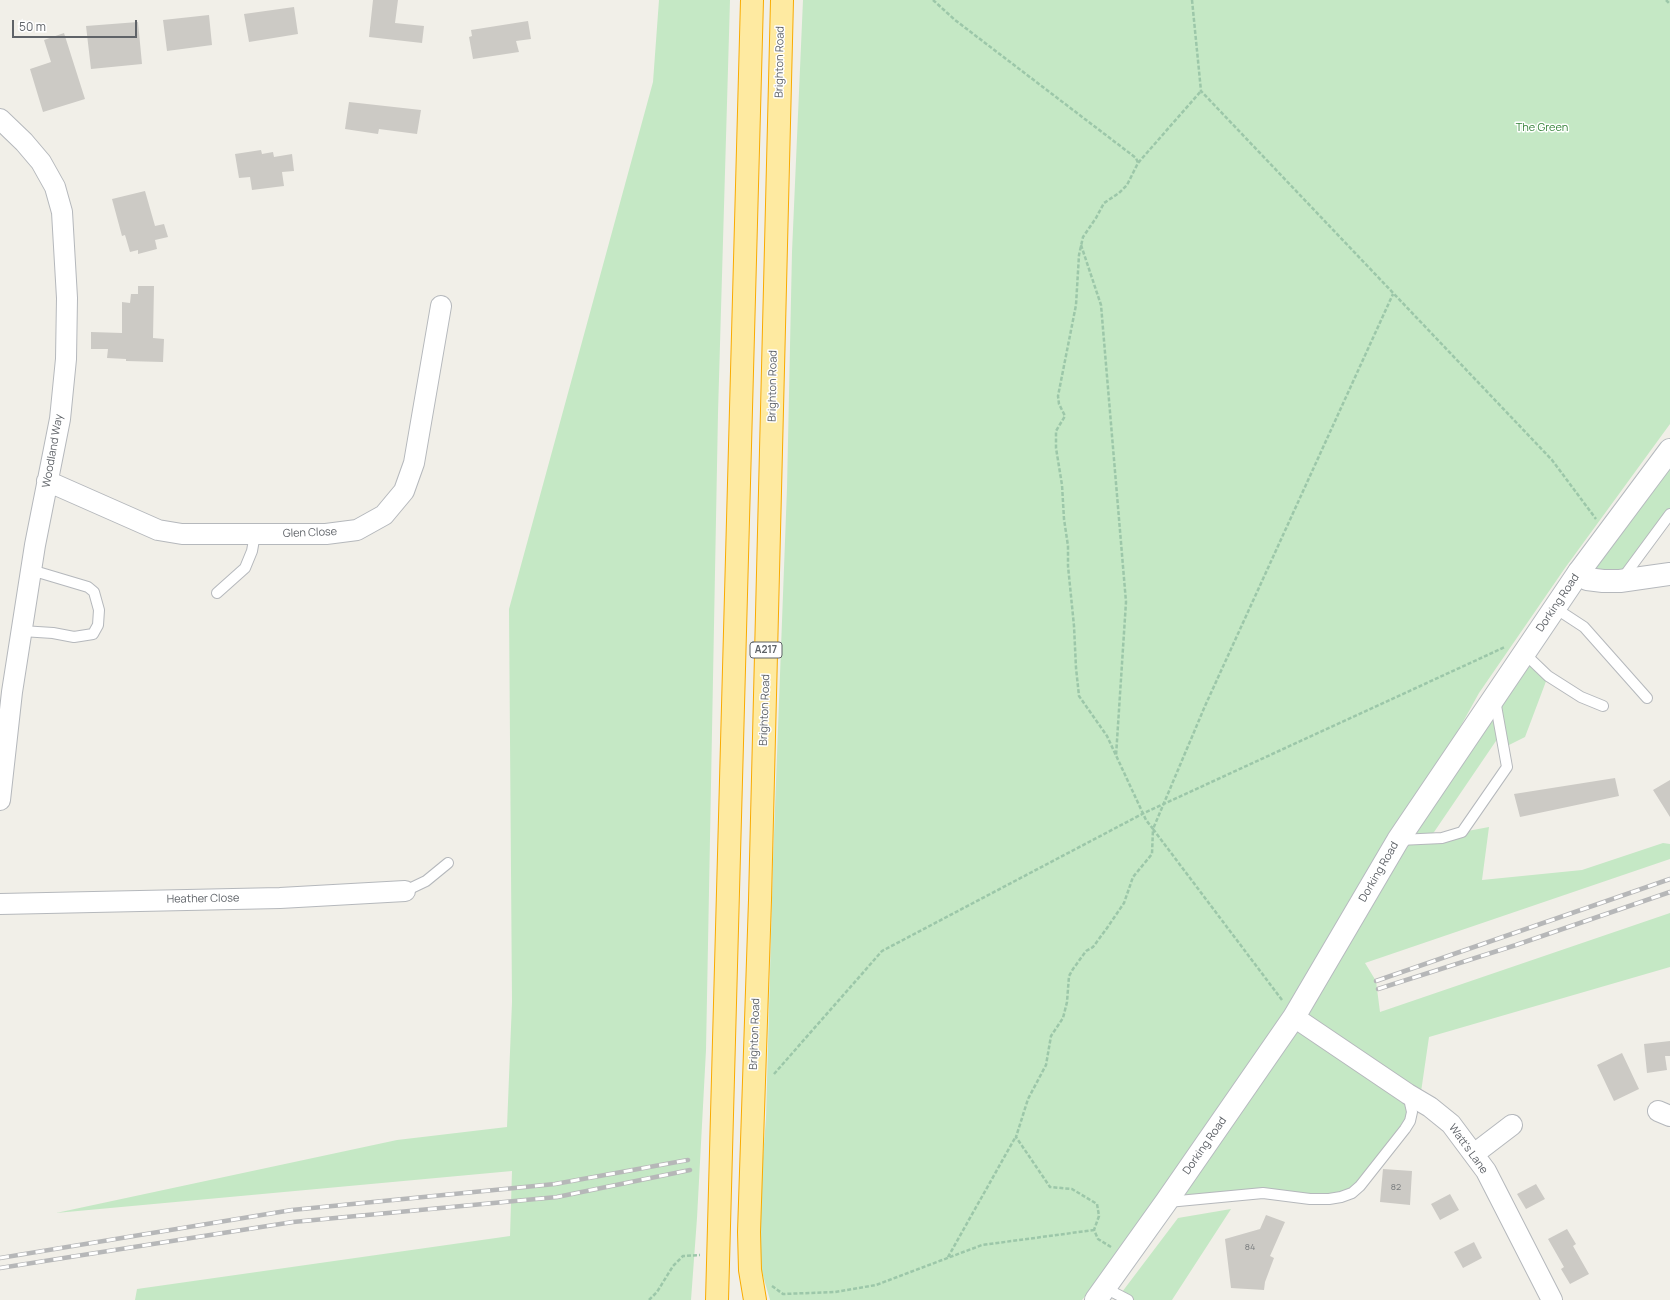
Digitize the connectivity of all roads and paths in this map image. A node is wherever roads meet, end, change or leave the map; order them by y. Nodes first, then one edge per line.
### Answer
1 (752, 0) edge
2 (782, 0) edge
3 (932, 0) edge
4 (1192, 0) edge
5 (1666, 0) edge
6 (1670, 4) edge
7 (1201, 91) junction
8 (0, 119) edge
9 (1138, 163) junction
10 (1080, 244) junction
11 (1393, 294) junction
12 (441, 306) dead end
13 (1670, 450) edge
14 (47, 481) junction
15 (1670, 514) edge
16 (255, 534) junction
17 (1607, 534) junction
18 (31, 570) junction
19 (1579, 572) junction
20 (1669, 575) edge
21 (1620, 581) junction
22 (218, 593) dead end
23 (1555, 608) junction
24 (22, 632) junction
25 (1517, 649) junction
26 (1494, 698) junction
27 (1647, 698) dead end
28 (1602, 706) dead end
29 (1116, 756) junction
30 (0, 800) edge
31 (1164, 803) junction
32 (1144, 812) junction
33 (1153, 829) junction
34 (1398, 840) junction
35 (448, 863) dead end
36 (405, 891) joint
37 (0, 904) edge
38 (1294, 1017) junction
39 (1408, 1094) junction
40 (753, 1096) junction
41 (1512, 1125) dead end
42 (1016, 1137) junction
43 (1474, 1154) junction
44 (1166, 1202) junction
45 (1094, 1230) junction
46 (719, 1255) junction
47 (948, 1258) junction
48 (1120, 1267) junction
49 (750, 1270) junction
50 (1101, 1294) edge
51 (649, 1300) edge
52 (717, 1300) edge
53 (755, 1300) edge
54 (1128, 1300) edge
55 (1552, 1300) edge

1 - 46 highway, A217
2 - 40 highway, Brighton Road / A217
3 - 9 path
4 - 7 path
5 - 6 path
7 - 9 path
7 - 11 path
8 - 14 street, Woodland Way
9 - 10 path
10 - 29 path
10 - 29 path
11 - 17 path
11 - 31 path
12 - 16 street, Glen Close
13 - 17 main road, Dorking Road
14 - 16 street, Glen Close
14 - 18 street, Woodland Way
15 - 21 lane
16 - 22 lane
17 - 19 main road, Dorking Road
18 - 24 street, Woodland Way
18 - 24 lane
19 - 21 main road
19 - 23 main road, Dorking Road
20 - 21 main road
23 - 25 main road, Dorking Road
23 - 27 lane
24 - 30 street, Woodland Way
25 - 26 main road, Dorking Road
25 - 28 lane
25 - 31 path
26 - 34 main road, Dorking Road
26 - 34 lane
29 - 32 path
31 - 32 path
31 - 33 path
32 - 33 path
32 - 40 path
33 - 38 path
33 - 42 path
34 - 38 main road, Dorking Road
35 - 36 lane
36 - 37 street, Heather Close
38 - 39 street, Watt's Lane
38 - 44 main road, Dorking Road
39 - 43 street, Watt's Lane
39 - 44 lane
40 - 49 highway, Brighton Road / A217
41 - 43 street
42 - 45 path
42 - 47 path
43 - 55 street, Watt's Lane
44 - 48 main road, Dorking Road
45 - 47 path
45 - 48 path
46 - 51 path
46 - 52 highway, A217
47 - 49 path
48 - 50 main road, Dorking Road
49 - 53 highway, Brighton Road / A217
50 - 54 lane

